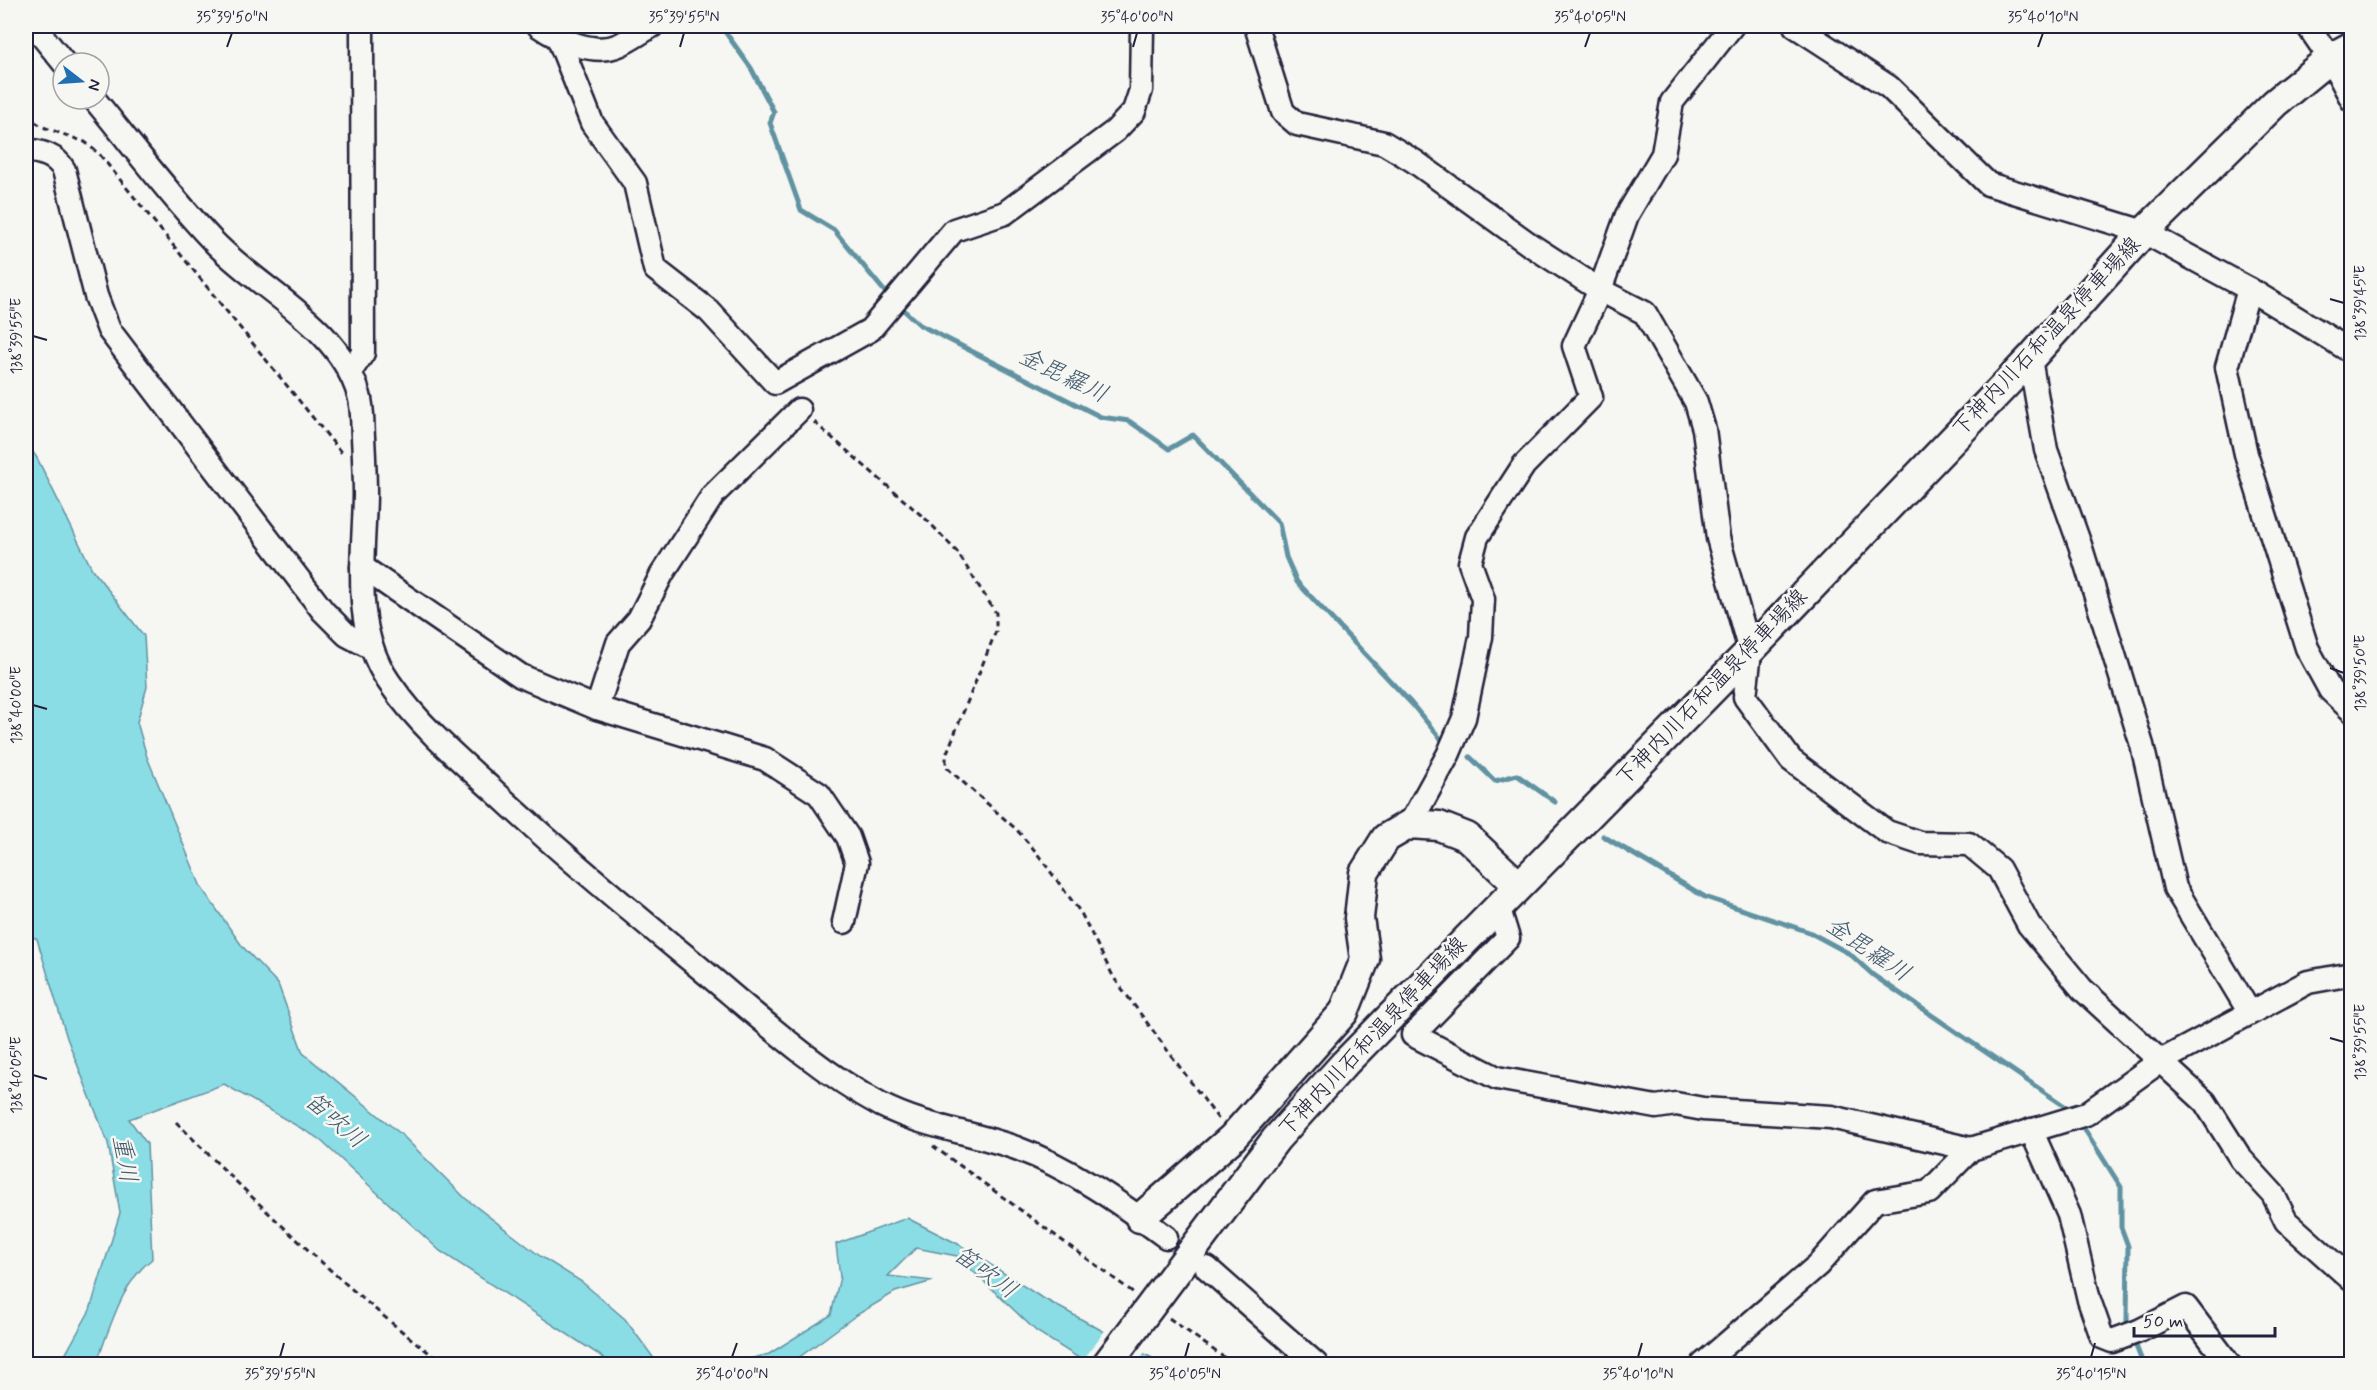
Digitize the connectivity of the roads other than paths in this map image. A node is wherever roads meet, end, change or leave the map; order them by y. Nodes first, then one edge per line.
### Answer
1 (34, 26) edge
2 (362, 26) edge
3 (539, 26) edge
4 (652, 26) edge
5 (1142, 26) edge
6 (1256, 26) edge
7 (1732, 26) edge
8 (1795, 26) edge
9 (2308, 26) edge
10 (559, 33) edge
11 (54, 51) edge
12 (2341, 52) edge
13 (2352, 100) edge
14 (104, 111) edge
15 (26, 150) edge
16 (2144, 232) junction
17 (2249, 289) junction
18 (1600, 290) junction
19 (2352, 352) edge
20 (2030, 359) junction
21 (350, 372) junction
22 (799, 410) road end
23 (362, 567) junction
24 (372, 648) junction
25 (1750, 651) junction
26 (597, 708) junction
27 (2352, 711) edge
28 (1410, 824) junction
29 (1518, 885) junction
30 (1498, 906) junction
31 (844, 922) dead end
32 (2352, 974) edge
33 (2250, 1013) junction
34 (2159, 1062) junction
35 (2031, 1130) junction
36 (1971, 1149) junction
37 (1140, 1218) junction
38 (1166, 1238) dead end
39 (1207, 1268) dead end
40 (2352, 1280) edge
41 (1107, 1365) edge
42 (1316, 1365) edge
43 (1703, 1365) edge
44 (2229, 1365) edge

1 - 11 street
2 - 21 street
3 - 10 street
4 - 10 street
5 - 10 street
6 - 18 street
7 - 18 street
8 - 16 street
9 - 12 street
12 - 13 street
12 - 16 main road, 下神内川石和温泉停車場線
14 - 21 street
15 - 24 street
16 - 17 street
16 - 20 main road, 下神内川石和温泉停車場線
17 - 19 street
17 - 27 street
18 - 25 street
18 - 28 street
20 - 25 main road, 下神内川石和温泉停車場線
20 - 33 street
21 - 23 street
22 - 26 street
23 - 24 street
23 - 26 street
24 - 37 street
25 - 29 main road, 下神内川石和温泉停車場線
25 - 34 street
26 - 31 street
28 - 29 main road
28 - 37 main road
29 - 30 main road, 下神内川石和温泉停車場線
30 - 36 street
30 - 41 main road, 下神内川石和温泉停車場線
32 - 33 street
33 - 34 street
34 - 35 street
34 - 40 street
35 - 36 street
35 - 44 street
36 - 43 street
37 - 38 street
39 - 42 street

